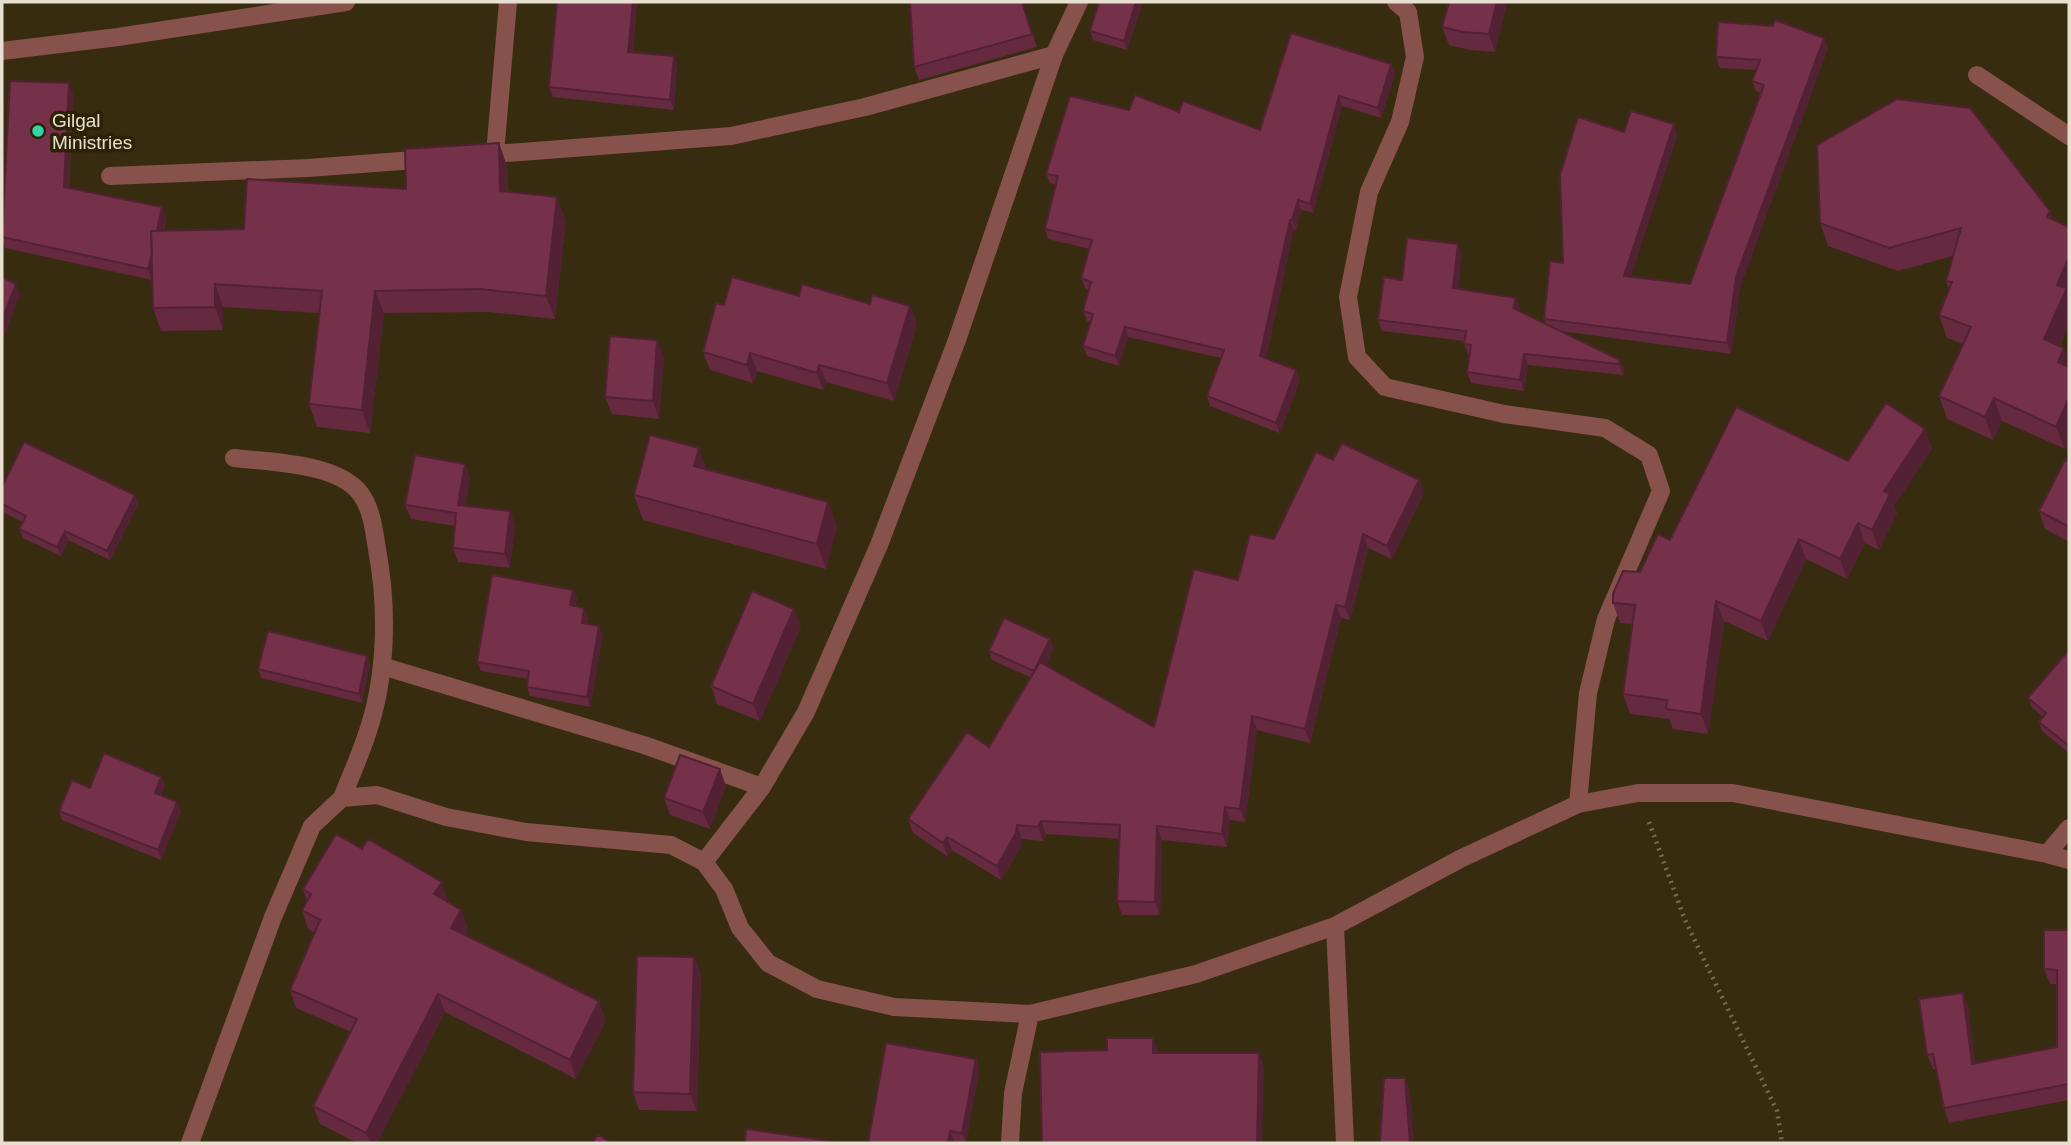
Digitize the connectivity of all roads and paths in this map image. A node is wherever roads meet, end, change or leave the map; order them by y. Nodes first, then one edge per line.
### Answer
1 (346, 2) edge
2 (508, 2) edge
3 (1080, 2) edge
4 (1396, 2) edge
5 (2, 51) edge
6 (1055, 55) junction
7 (1977, 75) dead end
8 (2069, 136) edge
9 (495, 154) junction
10 (468, 156) edge
11 (442, 158) edge
12 (110, 176) dead end
13 (234, 458) dead end
14 (382, 666) junction
15 (762, 787) junction
16 (1638, 793) junction
17 (342, 798) junction
18 (1578, 804) junction
19 (2069, 828) edge
20 (2047, 854) junction
21 (2069, 860) edge
22 (704, 862) junction
23 (1335, 926) junction
24 (1030, 1014) junction
25 (190, 1143) edge
26 (1010, 1143) edge
27 (1345, 1143) edge
28 (1782, 1143) edge

1 - 5 street
2 - 9 street
3 - 6 street
4 - 18 street
6 - 9 street
6 - 15 street
7 - 8 street
9 - 10 street
11 - 12 street
13 - 14 street
14 - 15 street
14 - 17 street
15 - 22 street
16 - 18 street
16 - 20 street
16 - 28 path
17 - 22 street
17 - 25 street
18 - 23 street
19 - 20 street
20 - 21 street
22 - 24 street
23 - 24 street
23 - 27 street
24 - 26 street

